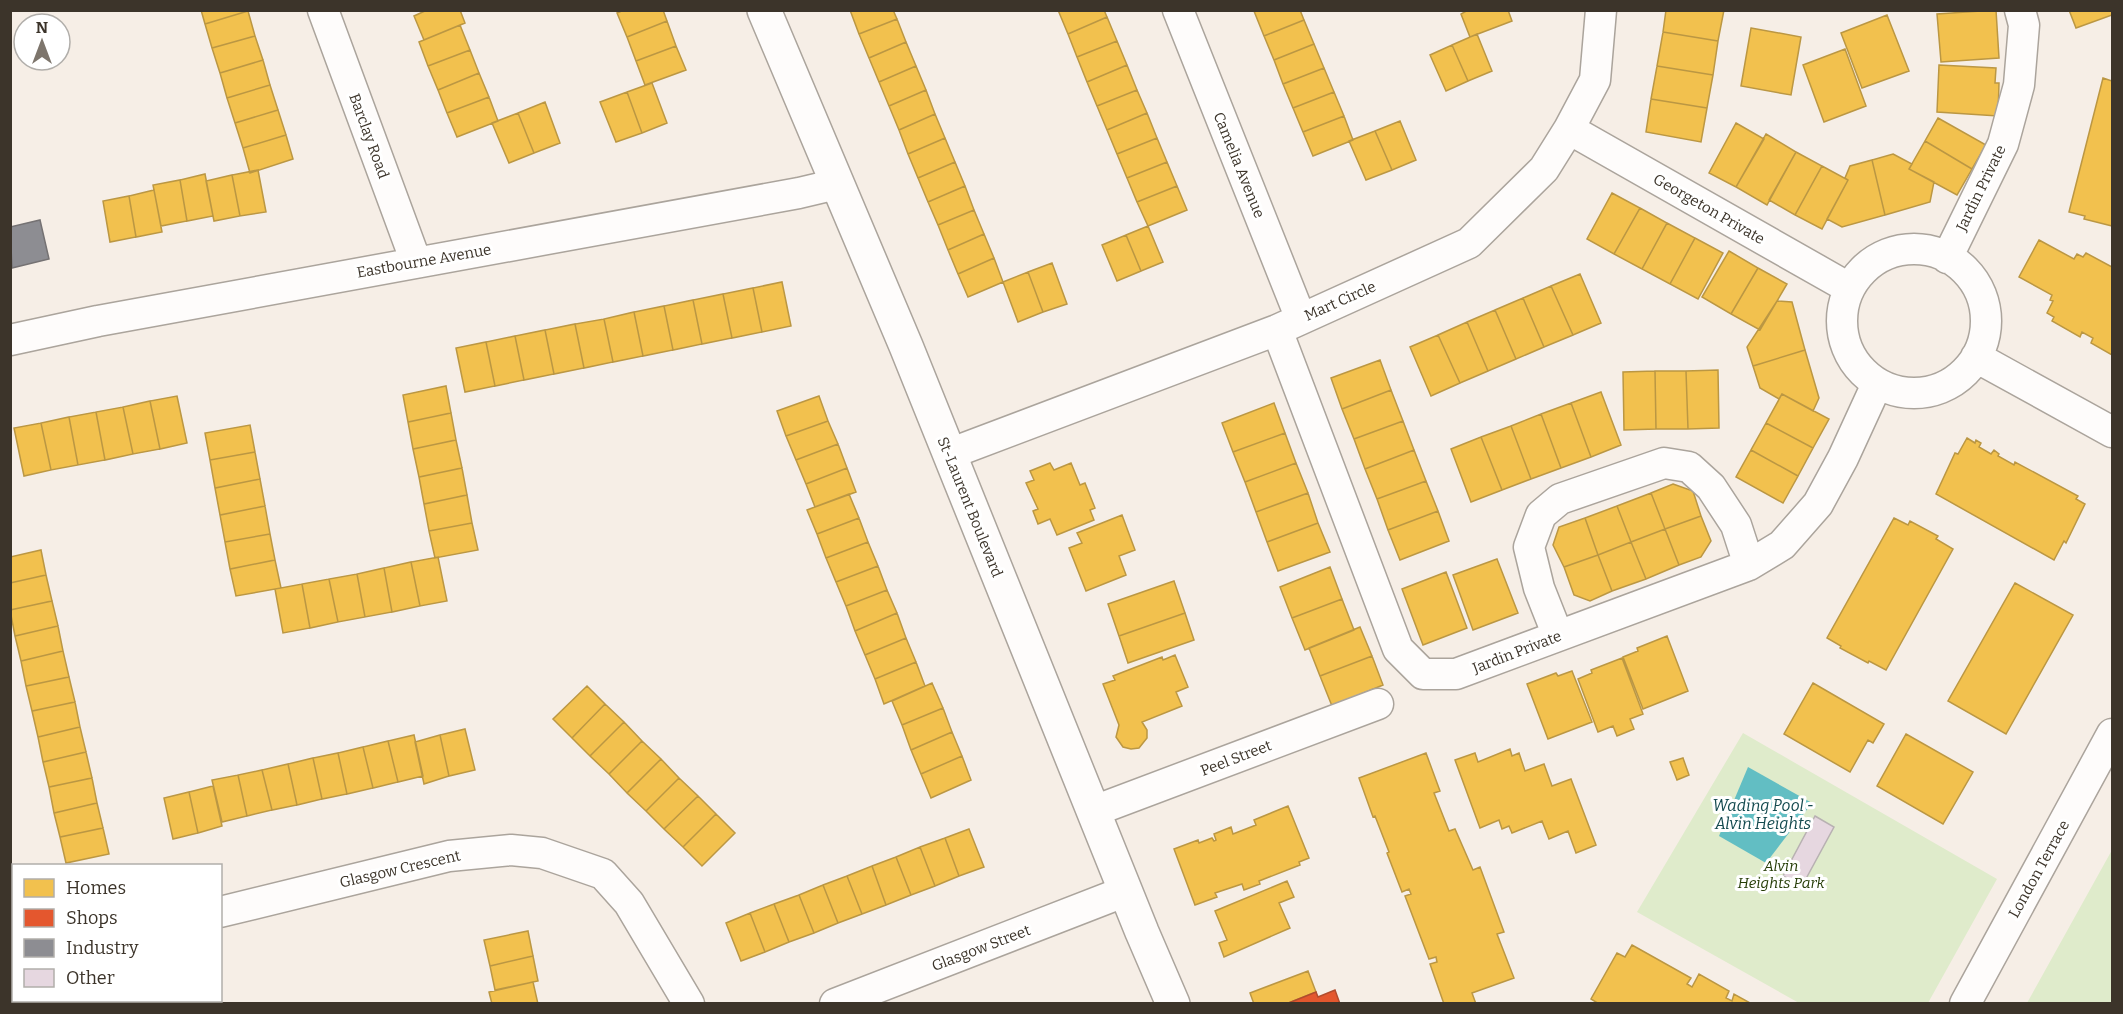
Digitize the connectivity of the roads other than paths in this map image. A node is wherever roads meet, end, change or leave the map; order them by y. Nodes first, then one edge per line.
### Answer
1 (323, 10) edge
2 (764, 10) edge
3 (1178, 10) edge
4 (1601, 10) edge
5 (2020, 10) edge
6 (1569, 129) junction
7 (837, 184) junction
8 (1947, 258) junction
9 (416, 262) junction
10 (1849, 288) junction
11 (1289, 324) junction
12 (10, 340) edge
13 (1976, 357) junction
14 (1877, 384) junction
15 (2112, 432) edge
16 (949, 454) junction
17 (1749, 565) junction
18 (1558, 636) junction
19 (1378, 704) dead end
20 (2112, 734) edge
21 (1094, 811) junction
22 (1126, 891) junction
23 (222, 912) edge
24 (10, 998) edge
25 (12, 1004) edge
26 (689, 1004) edge
27 (835, 1004) edge
28 (1173, 1004) edge
29 (1965, 1004) edge

1 - 9 street, Barclay Road
2 - 7 street, St-Laurent Boulevard
3 - 11 street, Camelia Avenue
4 - 6 street, Mart Circle
5 - 8 street, Jardin Private
6 - 10 street, Georgeton Private
6 - 11 street, Mart Circle
7 - 9 street, Eastbourne Avenue
7 - 16 street, St-Laurent Boulevard
8 - 10 street
8 - 13 street
9 - 12 street, Eastbourne Avenue
10 - 14 street
11 - 16 street, Mart Circle
11 - 18 street, Jardin Private
13 - 14 street
13 - 15 street
14 - 17 street, Jardin Private
16 - 21 street, St-Laurent Boulevard
17 - 18 street, Jardin Private
17 - 18 street
19 - 21 street, Peel Street
20 - 29 street, London Terrace
21 - 22 street, St-Laurent Boulevard
22 - 27 street, Glasgow Street
22 - 28 street, St-Laurent Boulevard
23 - 26 street, Glasgow Crescent
24 - 25 street

